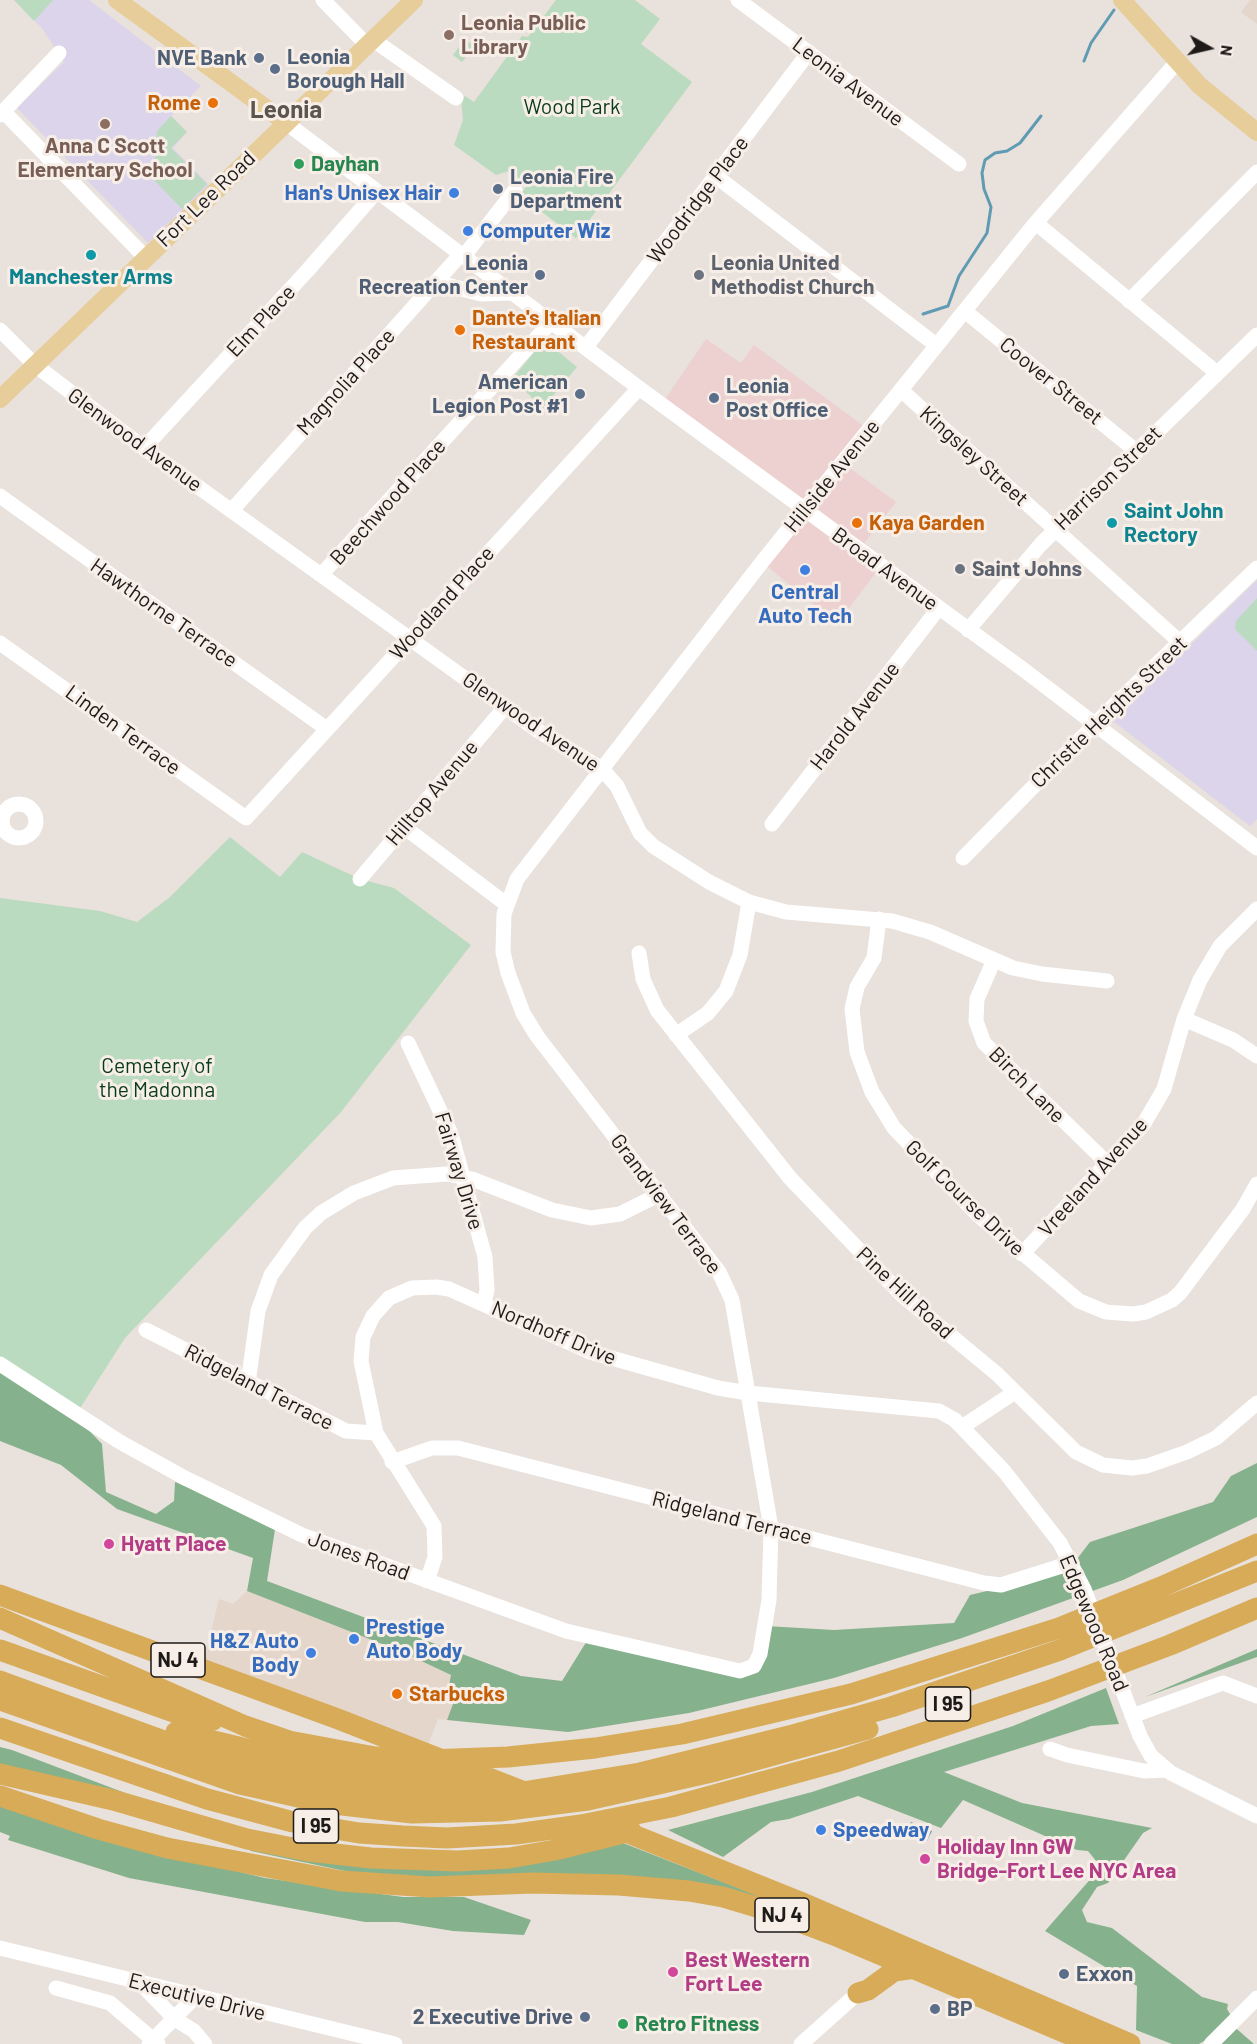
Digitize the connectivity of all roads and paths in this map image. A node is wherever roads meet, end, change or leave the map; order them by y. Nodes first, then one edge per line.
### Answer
1 (117, 0) edge
2 (323, 0) edge
3 (414, 0) edge
4 (738, 0) edge
5 (1122, 0) edge
6 (369, 41) junction
7 (809, 52) junction
8 (59, 53) dead end
9 (1177, 62) junction
10 (456, 98) dead end
11 (2, 113) edge
12 (285, 122) junction
13 (1257, 132) edge
14 (959, 164) dead end
15 (1257, 171) edge
16 (717, 177) junction
17 (514, 190) dead end
18 (376, 192) junction
19 (1036, 223) junction
20 (463, 255) junction
21 (146, 258) junction
22 (436, 282) junction
23 (512, 293) junction
24 (1129, 301) junction
25 (966, 312) junction
26 (551, 322) junction
27 (0, 330) edge
28 (1257, 335) edge
29 (936, 345) junction
30 (586, 347) junction
31 (35, 365) junction
32 (1217, 373) junction
33 (639, 388) junction
34 (900, 390) junction
35 (0, 399) edge
36 (144, 448) junction
37 (1136, 451) junction
38 (0, 496) edge
39 (232, 510) junction
40 (804, 510) junction
41 (1056, 529) junction
42 (1257, 568) edge
43 (321, 575) junction
44 (938, 609) junction
45 (968, 630) junction
46 (410, 639) junction
47 (0, 643) edge
48 (1181, 643) junction
49 (505, 707) junction
50 (1095, 724) junction
51 (327, 729) junction
52 (602, 769) junction
53 (246, 818) joint
54 (772, 824) dead end
55 (404, 827) junction
56 (1257, 848) edge
57 (963, 858) dead end
58 (360, 879) dead end
59 (749, 902) junction
60 (506, 904) junction
61 (1257, 909) edge
62 (879, 919) junction
63 (639, 953) dead end
64 (994, 960) junction
65 (1107, 981) dead end
66 (1184, 1019) junction
67 (676, 1035) junction
68 (408, 1043) dead end
69 (1257, 1056) edge
70 (1107, 1163) junction
71 (463, 1176) junction
72 (1257, 1184) edge
73 (660, 1194) junction
74 (1022, 1254) junction
75 (484, 1304) junction
76 (146, 1330) dead end
77 (0, 1364) edge
78 (248, 1383) junction
79 (1015, 1392) junction
80 (748, 1393) junction
81 (1257, 1403) edge
82 (962, 1427) junction
83 (376, 1433) junction
84 (392, 1462) junction
85 (771, 1528) junction
86 (1257, 1544) edge
87 (1071, 1563) junction
88 (1257, 1571) edge
89 (427, 1581) junction
90 (1257, 1586) edge
91 (0, 1595) edge
92 (1257, 1608) edge
93 (0, 1618) edge
94 (0, 1627) edge
95 (61, 1645) junction
96 (0, 1650) edge
97 (748, 1670) joint
98 (0, 1681) edge
99 (1257, 1696) edge
100 (0, 1700) edge
101 (64, 1705) junction
102 (0, 1711) edge
103 (1132, 1716) junction
104 (245, 1726) junction
105 (0, 1728) edge
106 (88, 1732) junction
107 (1050, 1749) dead end
108 (1167, 1770) junction
109 (0, 1774) edge
110 (0, 1782) edge
111 (759, 1784) junction
112 (519, 1789) junction
113 (0, 1796) edge
114 (1257, 1816) edge
115 (239, 1863) junction
116 (859, 1945) junction
117 (0, 1947) edge
118 (915, 1968) junction
119 (140, 1983) junction
120 (56, 1988) dead end
121 (858, 1994) junction
122 (195, 1996) junction
123 (1257, 1998) edge
124 (175, 2019) junction
125 (1099, 2039) edge
126 (154, 2043) edge
127 (205, 2044) edge
128 (395, 2044) edge
129 (801, 2044) edge
130 (1130, 2044) edge
131 (1143, 2044) edge
132 (1211, 2044) edge

1 - 12 main road, Broad Avenue
2 - 6 street
3 - 6 main road, Fort Lee Road
4 - 7 street, Leonia Avenue
5 - 9 main road
6 - 10 street
6 - 12 main road, Fort Lee Road
7 - 14 street, Leonia Avenue
7 - 16 street, Woodridge Place
8 - 11 street
9 - 13 main road
9 - 19 street, Hillside Avenue
11 - 21 street
12 - 18 street, Broad Avenue
12 - 21 main road, Fort Lee Road
15 - 24 street
16 - 29 street
16 - 30 street, Woodridge Place
17 - 20 street, Magnolia Place
18 - 20 street, Broad Avenue
18 - 36 street, Elm Place
19 - 24 street
19 - 25 street, Hillside Avenue
20 - 22 street, Magnolia Place
20 - 23 street, Broad Avenue
21 - 31 main road, Fort Lee Road
22 - 23 street
22 - 39 street, Magnolia Place
23 - 26 street, Broad Avenue
24 - 32 street
25 - 29 street, Hillside Avenue
25 - 37 street, Coover Street
26 - 30 street, Broad Avenue
26 - 43 street, Beechwood Place
27 - 31 street, Glenwood Avenue
28 - 32 street, Harrison Street
29 - 34 street, Hillside Avenue
30 - 33 street, Broad Avenue
31 - 35 main road, Fort Lee Road
31 - 36 street, Glenwood Avenue
32 - 37 street, Harrison Street
33 - 40 street, Broad Avenue
33 - 46 street, Woodland Place
34 - 40 street, Hillside Avenue
34 - 41 street, Kingsley Street
36 - 39 street, Glenwood Avenue
37 - 41 street, Harrison Street
38 - 51 street, Hawthorne Terrace
39 - 43 street, Glenwood Avenue
40 - 44 street, Broad Avenue
40 - 52 street, Hillside Avenue
41 - 45 street, Harrison Street
41 - 48 street, Kingsley Street
42 - 48 street, Christie Heights Street
43 - 46 street, Glenwood Avenue
44 - 45 street, Broad Avenue
44 - 54 street, Harold Avenue
45 - 50 street, Broad Avenue
46 - 49 street, Glenwood Avenue
46 - 51 street, Woodland Place
47 - 53 street, Linden Terrace
48 - 50 street, Christie Heights Street
49 - 52 street, Glenwood Avenue
49 - 55 street, Hilltop Avenue
50 - 56 street, Broad Avenue
50 - 57 street, Christie Heights Street
51 - 53 street, Woodland Place
52 - 59 street, Glenwood Avenue
52 - 60 street, Hillside Avenue
55 - 58 street, Hilltop Avenue
55 - 60 street
59 - 62 street, Glenwood Avenue
59 - 67 street
60 - 73 street, Grandview Terrace
61 - 66 street, Vreeland Avenue
62 - 64 street, Glenwood Avenue
62 - 74 street, Golf Course Drive
63 - 67 street, Pine Hill Road
64 - 65 street, Glenwood Avenue
64 - 70 street, Birch Lane
66 - 69 street
66 - 70 street, Vreeland Avenue
67 - 79 street, Pine Hill Road
68 - 71 street, Fairway Drive
70 - 74 street, Vreeland Avenue
71 - 73 street
71 - 75 street, Fairway Drive
71 - 78 street
72 - 74 street, Golf Course Drive
73 - 80 street, Grandview Terrace
75 - 80 street, Nordhoff Drive
75 - 83 street, Nordhoff Drive
76 - 78 street, Ridgeland Terrace
77 - 89 street, Jones Road
78 - 83 street, Ridgeland Terrace
79 - 81 street, Pine Hill Road
79 - 82 street
80 - 82 street, Nordhoff Drive
80 - 85 street, Grandview Terrace
82 - 87 street, Edgewood Road
83 - 84 street, Nordhoff Drive
84 - 85 street, Ridgeland Terrace
84 - 89 street, Nordhoff Drive
85 - 87 street, Ridgeland Terrace
85 - 97 street, Grandview Terrace
86 - 104 highway, I 95
87 - 103 street, Edgewood Road
88 - 101 highway, I 95
89 - 97 street, Jones Road
90 - 106 highway, I 95
91 - 112 highway, NJ 4
92 - 111 highway, I 95
93 - 95 highway, I 95
94 - 95 highway
95 - 104 highway, I 95
96 - 104 highway
98 - 101 highway, I 95
99 - 103 street
100 - 106 highway, I 95
101 - 112 highway
102 - 106 highway
103 - 108 street, Edgewood Road
105 - 111 highway, I 95
107 - 108 street
108 - 114 street
109 - 111 highway
110 - 115 highway
112 - 125 highway, NJ 4
113 - 115 highway, NJ 4
115 - 116 highway, NJ 4
116 - 118 highway, NJ 4
116 - 121 highway
117 - 119 street, Executive Drive
118 - 121 highway
118 - 125 highway, NJ 4
119 - 122 street, Executive Drive
119 - 124 street
120 - 126 street
121 - 129 street
122 - 124 street
122 - 128 street, Executive Drive
123 - 132 street
124 - 126 street
124 - 127 street
125 - 130 highway, NJ 4
125 - 131 highway

